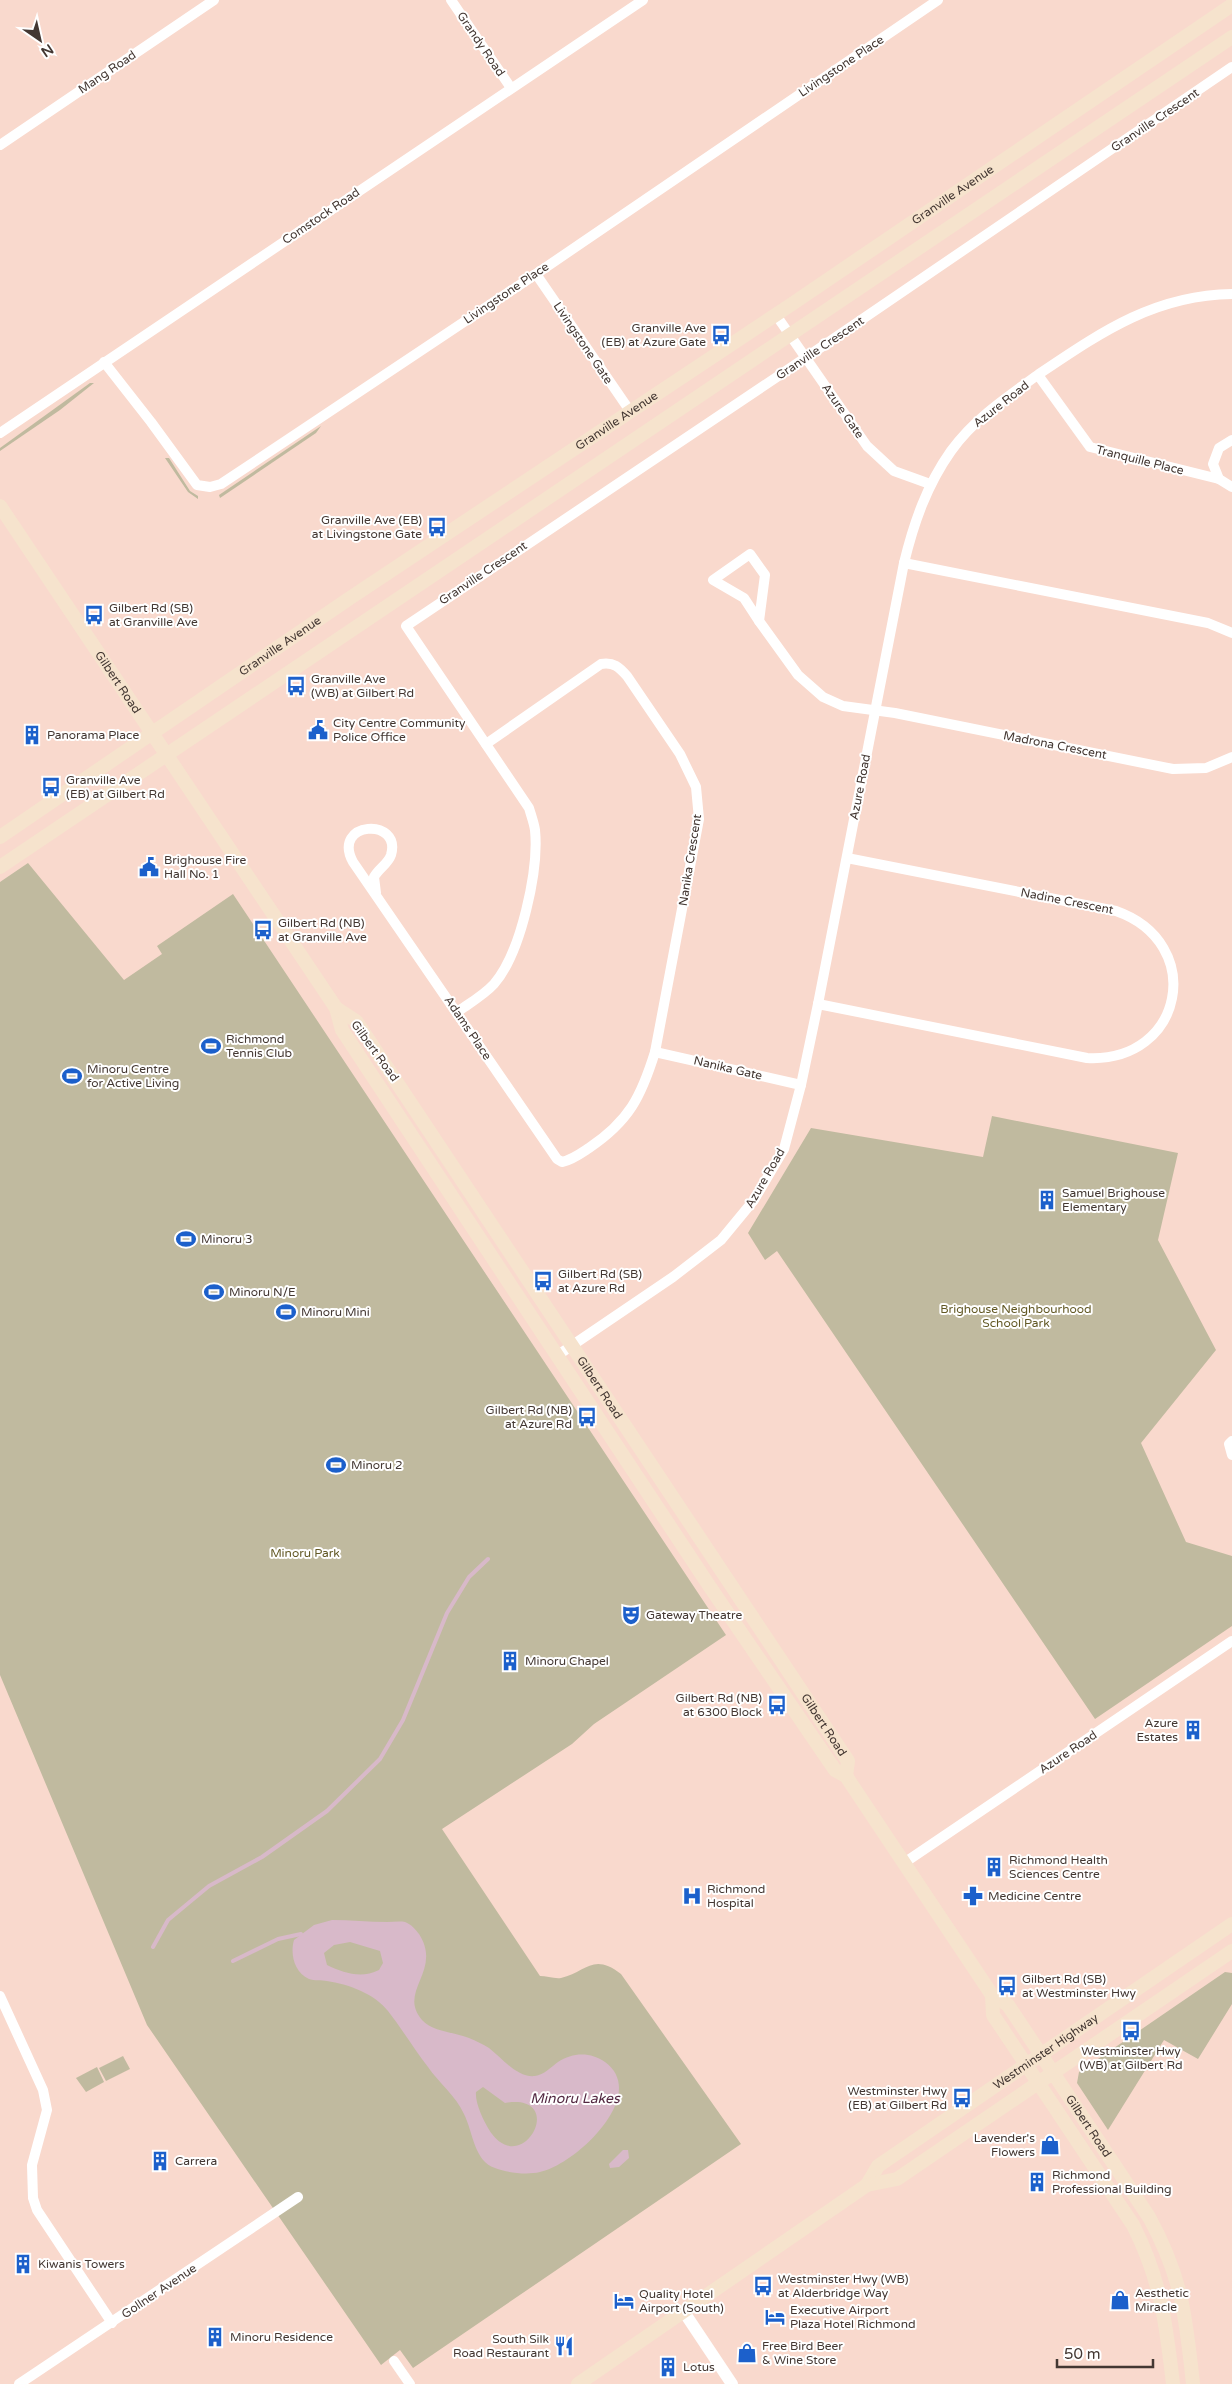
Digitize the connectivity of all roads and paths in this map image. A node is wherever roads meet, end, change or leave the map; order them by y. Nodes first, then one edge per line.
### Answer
1 (214, 0) edge
2 (451, 0) edge
3 (643, 0) edge
4 (938, 0) edge
5 (1232, 5) edge
6 (1232, 37) edge
7 (1232, 67) edge
8 (511, 88) junction
9 (0, 144) edge
10 (536, 274) junction
11 (1232, 294) edge
12 (776, 315) junction
13 (790, 334) junction
14 (806, 357) junction
15 (104, 362) junction
16 (1038, 375) junction
17 (630, 411) junction
18 (0, 433) edge
19 (1232, 440) edge
20 (1219, 479) junction
21 (930, 484) junction
22 (1232, 487) edge
23 (0, 506) edge
24 (904, 562) junction
25 (759, 621) junction
26 (1232, 633) edge
27 (876, 710) junction
28 (152, 734) junction
29 (486, 744) junction
30 (166, 755) junction
31 (1232, 757) edge
32 (0, 837) edge
33 (847, 858) junction
34 (0, 867) edge
35 (376, 893) junction
36 (818, 1004) junction
37 (336, 1008) junction
38 (457, 1012) junction
39 (655, 1052) junction
40 (801, 1085) junction
41 (562, 1162) joint
42 (572, 1345) junction
43 (558, 1355) junction
44 (1232, 1441) edge
45 (1232, 1455) edge
46 (1232, 1641) edge
47 (846, 1776) junction
48 (904, 1863) junction
49 (1232, 1924) edge
50 (1232, 1951) edge
51 (992, 1995) junction
52 (0, 1996) edge
53 (4, 2011) edge
54 (1041, 2054) junction
55 (1026, 2064) junction
56 (1053, 2072) junction
57 (1038, 2083) junction
58 (867, 2185) junction
59 (298, 2197) dead end
60 (684, 2312) junction
61 (112, 2323) junction
62 (394, 2361) dead end
63 (19, 2384) edge
64 (410, 2384) edge
65 (578, 2384) edge
66 (732, 2384) edge
67 (1172, 2384) edge
68 (1193, 2384) edge

1 - 9 street, Mang Road
2 - 8 street, Grandy Road
3 - 8 street, Comstock Road
4 - 10 street, Livingstone Place
5 - 12 main road, Granville Avenue
6 - 13 main road, Granville Avenue
7 - 14 street, Granville Crescent
8 - 15 street, Comstock Road
10 - 15 street, Livingstone Place
10 - 17 street, Livingstone Gate
11 - 16 street, Azure Road
12 - 13 street, Azure Gate
12 - 17 main road, Granville Avenue
13 - 14 street, Azure Gate
13 - 30 main road, Granville Avenue
14 - 21 street, Azure Gate
14 - 29 street, Granville Crescent
15 - 18 street, Comstock Road
16 - 20 street, Tranquille Place
16 - 21 street, Azure Road
17 - 28 main road, Granville Avenue
19 - 20 street
20 - 22 street, Tranquille Place
21 - 24 street, Azure Road
23 - 28 main road, Gilbert Road
24 - 26 street
24 - 27 street, Azure Road
25 - 25 street, Madrona Crescent
25 - 27 street, Madrona Crescent
27 - 31 street, Madrona Crescent
27 - 33 street, Azure Road
28 - 30 main road, Gilbert Road
28 - 32 main road, Granville Avenue
29 - 38 street
29 - 39 street, Nanika Crescent
30 - 34 main road, Granville Avenue
30 - 37 main road, Gilbert Road
33 - 36 street, Azure Road
33 - 36 street, Nadine Crescent
35 - 35 street, Adams Place
35 - 38 street, Adams Place
36 - 40 street, Azure Road
37 - 42 main road, Gilbert Road
37 - 43 main road, Gilbert Road
38 - 41 street, Adams Place
39 - 40 street, Nanika Gate
39 - 41 street, Nanika Crescent
40 - 42 street, Azure Road
42 - 43 street, Azure Road
42 - 47 main road, Gilbert Road
43 - 47 main road, Gilbert Road
44 - 45 street
46 - 48 street, Azure Road
47 - 48 main road, Gilbert Road
48 - 51 main road, Gilbert Road
49 - 54 main road, Westminster Highway
50 - 56 main road, Westminster Highway
51 - 54 main road, Gilbert Road
51 - 55 main road, Gilbert Road
52 - 53 street
53 - 61 street
54 - 55 main road, Westminster Highway
54 - 56 main road, Gilbert Road
55 - 57 main road, Gilbert Road
55 - 58 main road, Westminster Highway
56 - 57 main road, Westminster Highway
56 - 68 main road, Gilbert Road
57 - 58 main road, Westminster Highway
57 - 67 main road, Gilbert Road
58 - 60 main road, Westminster Highway
59 - 61 street, Gollner Avenue
60 - 65 main road, Westminster Highway
60 - 66 street
61 - 63 street, Gollner Avenue
62 - 64 street

